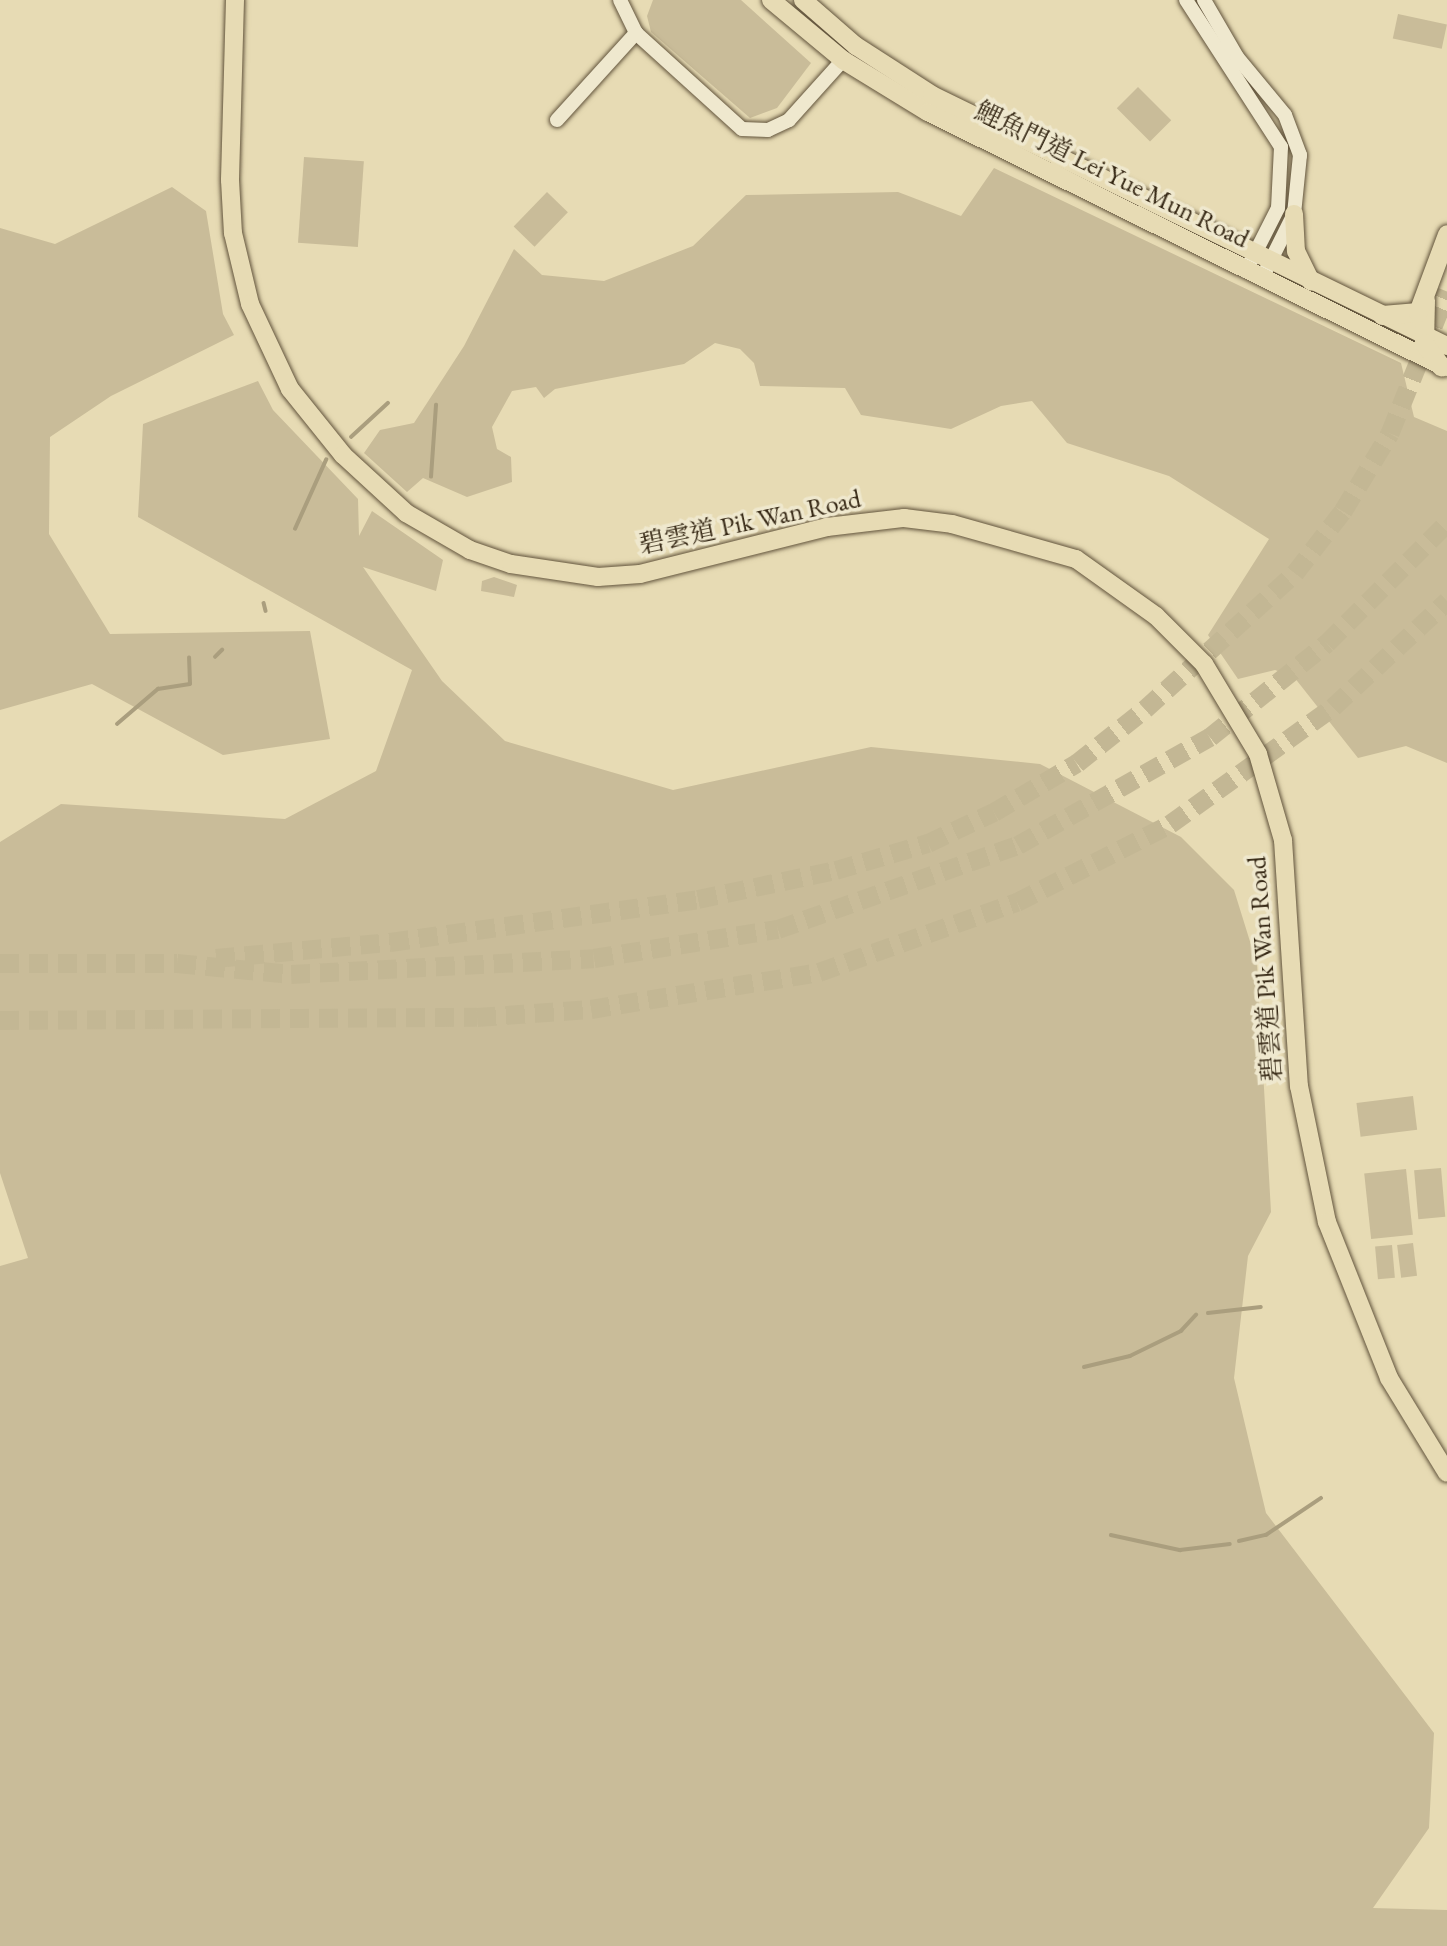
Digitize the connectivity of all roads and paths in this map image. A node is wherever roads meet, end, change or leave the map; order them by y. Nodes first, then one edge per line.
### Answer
1 (235, 0) edge
2 (620, 0) edge
3 (771, 0) edge
4 (803, 0) edge
5 (1186, 0) edge
6 (1204, 0) edge
7 (636, 33) junction
8 (856, 46) junction
9 (844, 61) junction
10 (557, 120) dead end
11 (1294, 214) junction
12 (1447, 234) edge
13 (1258, 267) junction
14 (1311, 282) junction
15 (1427, 295) junction
16 (1382, 315) junction
17 (1423, 335) junction
18 (1447, 346) edge
19 (1444, 367) edge
20 (1447, 1473) edge

1 - 20 main road, 碧雲道 Pik Wan Road
2 - 7 street
3 - 9 main road, 鯉魚門道 Lei Yue Mun Road
4 - 8 main road, 鯉魚門道 Lei Yue Mun Road
5 - 13 street
6 - 11 street
7 - 9 street
7 - 10 street
8 - 9 main road
8 - 13 main road, 鯉魚門道 Lei Yue Mun Road
9 - 13 main road, 鯉魚門道 Lei Yue Mun Road
11 - 13 street
11 - 14 main road
12 - 15 highway
13 - 14 main road, 鯉魚門道 Lei Yue Mun Road
13 - 19 main road, 鯉魚門道 Lei Yue Mun Road
14 - 16 main road, 鯉魚門道 Lei Yue Mun Road
15 - 16 highway
15 - 17 highway
16 - 17 main road, 鯉魚門道 Lei Yue Mun Road
17 - 18 main road, 鯉魚門道 Lei Yue Mun Road
17 - 19 highway

